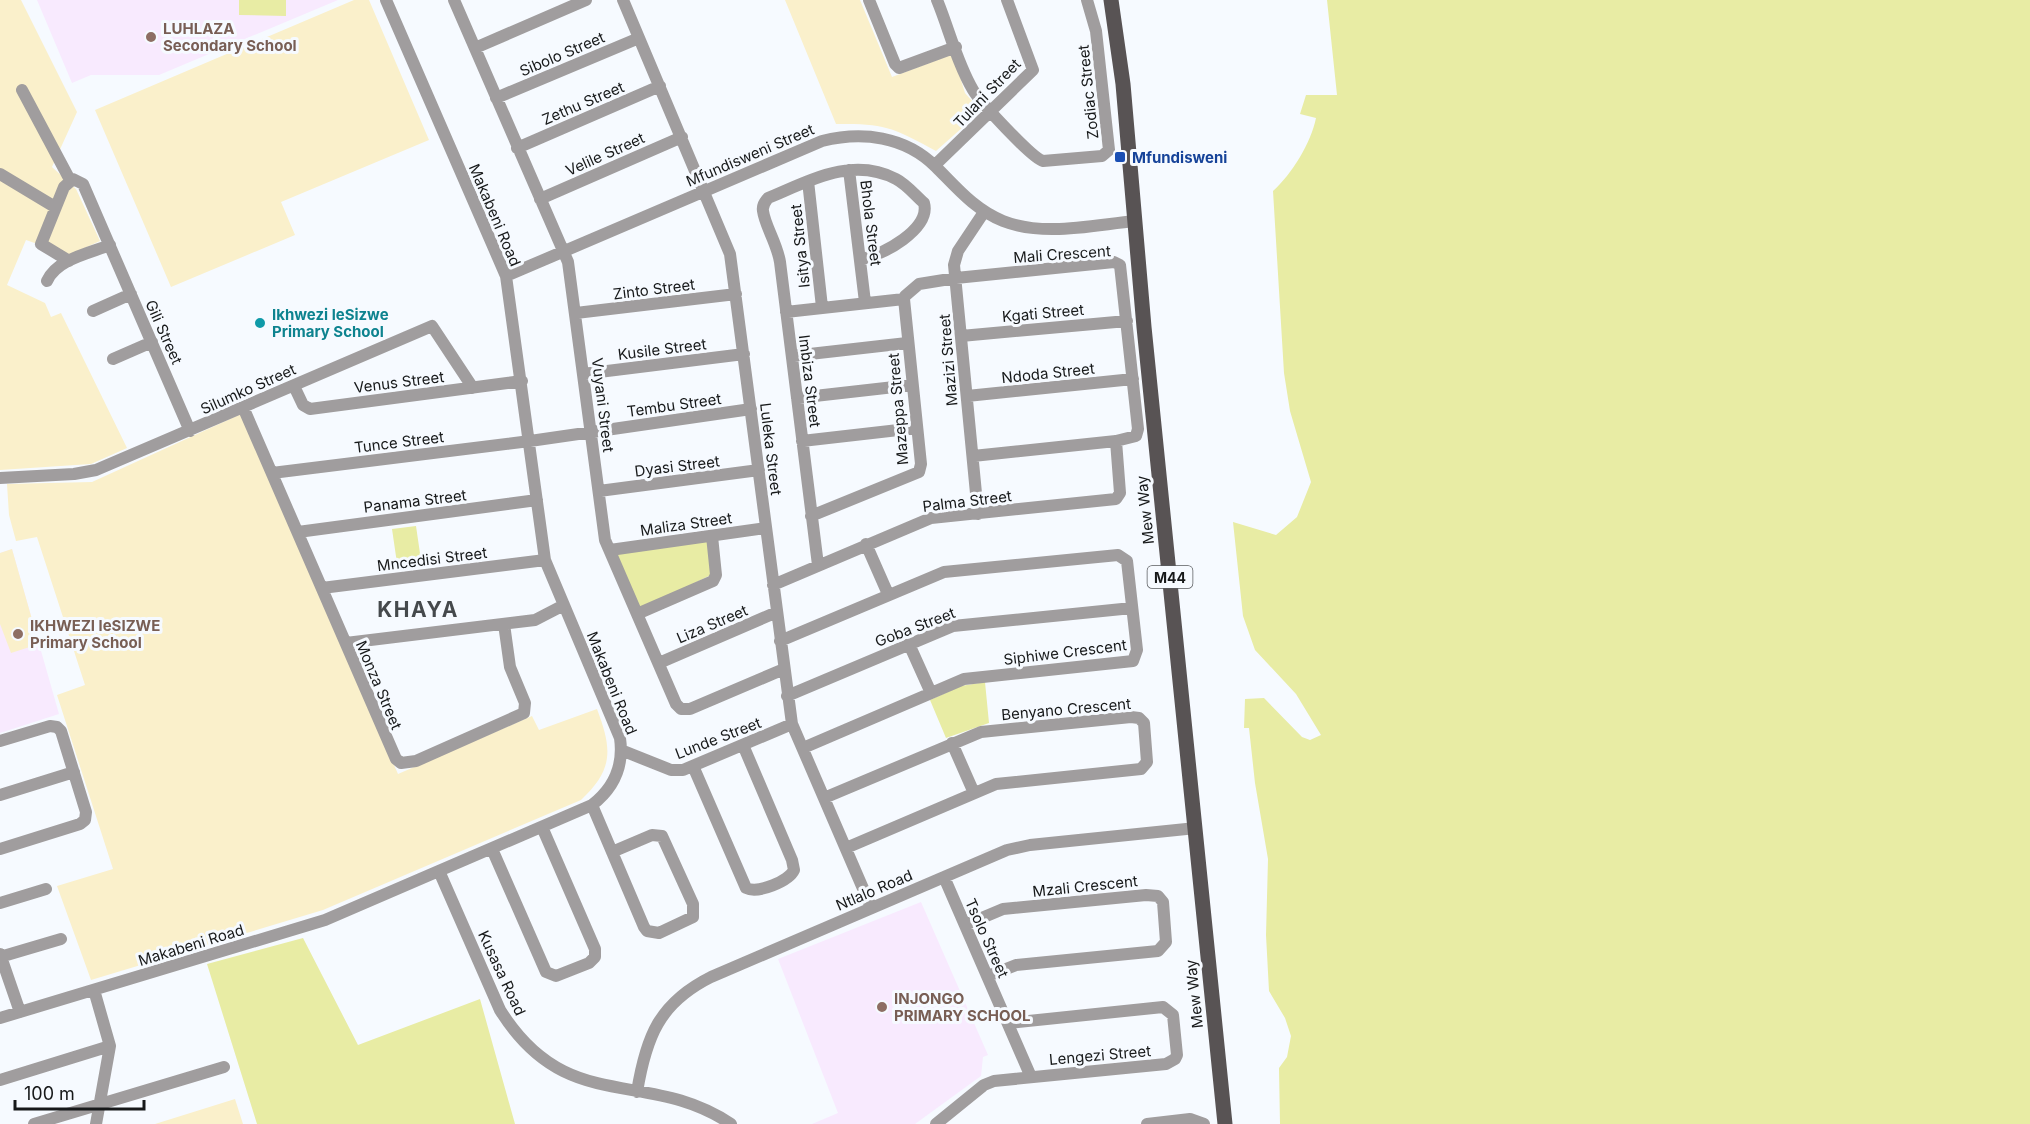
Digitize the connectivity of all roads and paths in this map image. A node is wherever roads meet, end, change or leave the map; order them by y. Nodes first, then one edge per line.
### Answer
1 (386, 0) edge
2 (454, 0) edge
3 (586, 0) edge
4 (623, 0) edge
5 (869, 0) edge
6 (937, 0) edge
7 (1007, 0) edge
8 (1087, 0) edge
9 (1112, 0) edge
10 (639, 38) junction
11 (956, 47) junction
12 (475, 48) junction
13 (660, 86) junction
14 (22, 90) dead end
15 (496, 98) junction
16 (992, 111) junction
17 (682, 137) junction
18 (517, 147) junction
19 (935, 165) junction
20 (849, 170) junction
21 (0, 174) edge
22 (70, 180) junction
23 (808, 181) junction
24 (705, 190) junction
25 (540, 199) junction
26 (763, 204) joint
27 (56, 207) junction
28 (984, 212) junction
29 (1135, 221) junction
30 (110, 245) junction
31 (562, 252) junction
32 (861, 259) junction
33 (69, 261) junction
34 (506, 276) junction
35 (956, 278) junction
36 (47, 281) dead end
37 (131, 294) junction
38 (736, 294) junction
39 (904, 299) junction
40 (865, 302) junction
41 (822, 307) junction
42 (93, 311) dead end
43 (786, 312) junction
44 (576, 313) junction
45 (1127, 321) junction
46 (961, 336) junction
47 (152, 342) junction
48 (908, 343) junction
49 (744, 354) junction
50 (792, 356) junction
51 (113, 359) dead end
52 (584, 374) junction
53 (1132, 379) junction
54 (522, 381) junction
55 (912, 385) junction
56 (294, 386) junction
57 (473, 388) junction
58 (967, 396) junction
59 (797, 398) junction
60 (243, 407) junction
61 (751, 409) junction
62 (916, 428) junction
63 (190, 431) junction
64 (591, 432) junction
65 (530, 441) junction
66 (802, 441) junction
67 (1116, 441) junction
68 (973, 456) junction
69 (759, 470) junction
70 (272, 473) junction
71 (0, 478) edge
72 (599, 491) junction
73 (537, 500) junction
74 (978, 514) junction
75 (811, 516) junction
76 (766, 528) junction
77 (298, 532) junction
78 (712, 536) junction
79 (866, 544) junction
80 (610, 550) junction
81 (545, 560) junction
82 (818, 565) junction
83 (773, 585) junction
84 (322, 588) junction
85 (888, 594) junction
86 (564, 605) junction
87 (1132, 608) junction
88 (777, 612) junction
89 (637, 614) junction
90 (504, 624) junction
91 (780, 641) junction
92 (346, 643) junction
93 (909, 644) junction
94 (659, 663) junction
95 (784, 669) junction
96 (931, 693) junction
97 (787, 696) junction
98 (792, 724) junction
99 (0, 741) edge
100 (952, 743) junction
101 (743, 745) junction
102 (803, 748) junction
103 (621, 750) junction
104 (693, 766) junction
105 (74, 772) junction
106 (974, 793) junction
107 (0, 795) edge
108 (824, 798) junction
109 (592, 805) junction
110 (542, 827) junction
111 (1196, 828) junction
112 (846, 848) junction
113 (0, 849) edge
114 (492, 849) junction
115 (612, 852) junction
116 (439, 871) junction
117 (944, 877) junction
118 (46, 889) dead end
119 (0, 903) edge
120 (871, 907) junction
121 (965, 925) junction
122 (61, 939) dead end
123 (1, 955) edge
124 (988, 976) junction
125 (94, 990) junction
126 (20, 1012) junction
127 (0, 1018) edge
128 (1008, 1023) junction
129 (110, 1046) junction
130 (224, 1066) dead end
131 (1031, 1077) junction
132 (0, 1080) edge
133 (637, 1092) junction
134 (100, 1104) junction
135 (34, 1124) edge
136 (96, 1124) edge
137 (731, 1124) edge
138 (936, 1124) edge
139 (1147, 1124) edge
140 (1204, 1124) edge
141 (1225, 1124) edge

1 - 34 street, Makabeni Road
2 - 12 street, Vuyani Street
3 - 12 street
4 - 10 street, Luleka Street
5 - 11 street
6 - 11 street
7 - 16 street, Tulani Street
8 - 16 street, Zodiac Street
9 - 29 main road, Mew Way / M44
10 - 13 street, Luleka Street
10 - 15 street, Sibolo Street
11 - 16 street
12 - 15 street, Vuyani Street
13 - 17 street, Luleka Street
13 - 18 street, Zethu Street
14 - 22 street
15 - 18 street, Vuyani Street
16 - 19 street, Tulani Street
17 - 24 street, Luleka Street
17 - 25 street, Velile Street
18 - 25 street, Vuyani Street
19 - 24 street, Mfundisweni Street
19 - 28 street, Mfundisweni Street
20 - 23 street, Bhola Street
20 - 32 street, Bhola Street
20 - 32 street
21 - 27 street
22 - 27 street
22 - 30 street, Gili Street
23 - 26 street, Bhola Street
23 - 41 street, Isitya Street
24 - 31 street, Mfundisweni Street
24 - 38 street, Luleka Street
25 - 31 street, Vuyani Street
26 - 43 street, Imbiza Street
27 - 33 street
28 - 29 street, Mfundisweni Street
28 - 35 street, Mazizi Street
29 - 111 main road, Mew Way / M44
30 - 33 street
30 - 37 street, Gili Street
31 - 34 street, Mfundisweni Street
31 - 44 street, Vuyani Street
32 - 40 street, Bhola Street
33 - 36 street
34 - 54 street, Makabeni Road
35 - 39 street, Mali Crescent
35 - 45 street, Mali Crescent
35 - 46 street, Mazizi Street
37 - 42 street
37 - 47 street, Gili Street
38 - 44 street, Zinto Street
38 - 49 street, Luleka Street
39 - 40 street
39 - 48 street, Mazeppa Street
40 - 41 street
41 - 43 street
43 - 50 street, Imbiza Street
44 - 52 street, Vuyani Street
45 - 46 street, Kgati Street
45 - 53 street, Mali Crescent
46 - 58 street, Mazizi Street
47 - 51 street
47 - 63 street, Gili Street
48 - 50 street
48 - 55 street, Mazeppa Street
49 - 52 street, Kusile Street
49 - 61 street, Luleka Street
50 - 59 street, Imbiza Street
52 - 64 street, Vuyani Street
53 - 58 street, Ndoda Street
53 - 67 street, Mali Crescent
54 - 57 street, Venus Street
54 - 65 street, Makabeni Road
55 - 59 street
55 - 62 street, Mazeppa Street
56 - 57 street, Venus Street
56 - 57 street, Silumko Street
56 - 60 street, Silumko Street
58 - 68 street, Mazizi Street
59 - 66 street, Imbiza Street
60 - 63 street, Silumko Street
60 - 70 street, Monza Street
61 - 64 street, Tembu Street
61 - 69 street, Luleka Street
62 - 66 street
62 - 75 street, Mazeppa Street
63 - 71 street, Silumko Street
64 - 65 street, Tembu Street
64 - 72 street, Vuyani Street
65 - 70 street, Tunce Street
65 - 73 street, Makabeni Road
66 - 75 street, Imbiza Street
67 - 68 street, Mali Crescent
67 - 74 street, Palma Street
68 - 74 street, Mazizi Street
69 - 72 street, Dyasi Street
69 - 76 street, Luleka Street
70 - 77 street, Monza Street
72 - 80 street, Vuyani Street
73 - 77 street, Panama Street
73 - 81 street, Makabeni Road
74 - 79 street, Palma Street
75 - 82 street, Imbiza Street
76 - 78 street, Maliza Street
76 - 83 street, Luleka Street
77 - 84 street, Monza Street
78 - 80 street, Maliza Street
78 - 89 street
79 - 82 street, Palma Street
79 - 85 street
80 - 89 street, Vuyani Street
81 - 84 street, Mncedisi Street
81 - 86 street, Makabeni Road
82 - 83 street, Palma Street
83 - 88 street, Luleka Street
84 - 92 street, Monza Street
85 - 87 street, Siphiwe Crescent
85 - 91 street, Siphiwe Crescent
86 - 90 street
86 - 103 street, Makabeni Road
87 - 93 street, Goba Street
87 - 96 street, Siphiwe Crescent
88 - 91 street, Luleka Street
88 - 94 street, Liza Street
89 - 94 street, Vuyani Street
90 - 92 street
90 - 92 street, Monza Street
91 - 95 street, Luleka Street
93 - 96 street
93 - 97 street, Goba Street
94 - 95 street, Vuyani Street
95 - 97 street, Luleka Street
96 - 102 street, Siphiwe Crescent
97 - 98 street, Luleka Street
98 - 101 street, Lunde Street
98 - 102 street, Luleka Street
99 - 105 street
100 - 106 street
100 - 106 street, Benyano Crescent
100 - 108 street, Benyano Crescent
101 - 104 street, Lunde Street
101 - 104 street
102 - 108 street, Luleka Street
103 - 104 street, Lunde Street
103 - 109 street, Makabeni Road
105 - 107 street
105 - 113 street
106 - 112 street, Benyano Crescent
108 - 112 street, Luleka Street
109 - 110 street, Makabeni Road
109 - 115 street
110 - 114 street, Makabeni Road
110 - 114 street
111 - 117 street, Ntlalo Road
111 - 141 main road, Mew Way / M44
112 - 120 street, Luleka Street
114 - 116 street, Makabeni Road
115 - 115 street
116 - 125 street, Makabeni Road
116 - 133 street, Kusasa Road
117 - 120 street, Ntlalo Road
117 - 121 street, Tsolo Street
118 - 119 street
120 - 133 street, Ntlalo Road
121 - 124 street, Tsolo Street
121 - 124 street, Mzali Crescent
122 - 123 street
123 - 126 street
124 - 128 street, Tsolo Street
125 - 126 street, Makabeni Road
125 - 129 street
126 - 127 street, Makabeni Road
128 - 131 street, Tsolo Street
128 - 131 street, Lengezi Street
129 - 132 street
129 - 134 street
130 - 134 street
131 - 138 street, Lengezi Street
133 - 137 street, Kusasa Road
134 - 135 street
134 - 136 street
139 - 140 street

